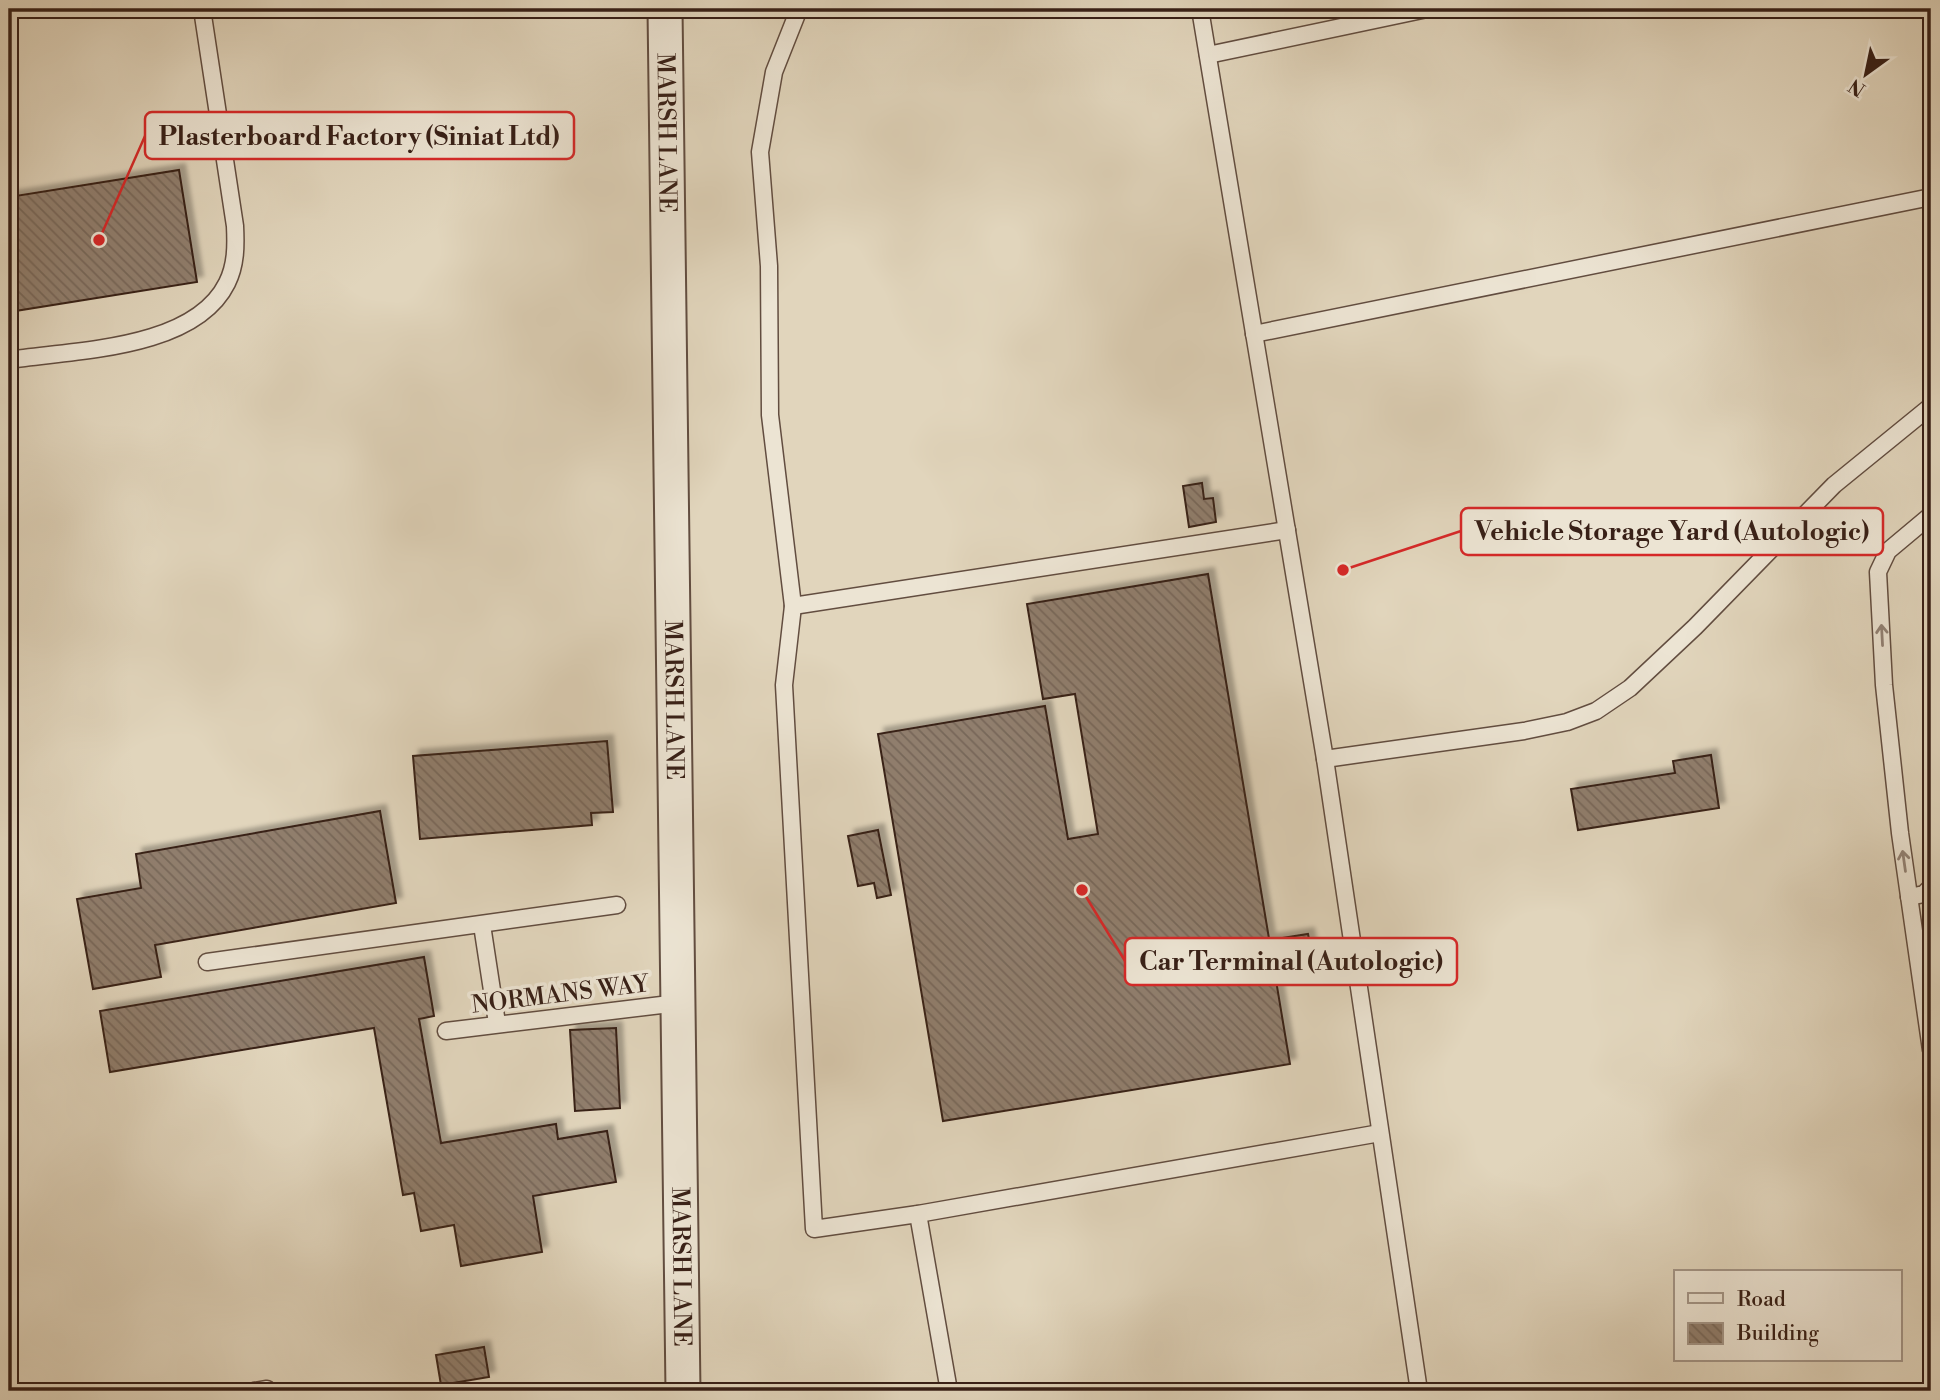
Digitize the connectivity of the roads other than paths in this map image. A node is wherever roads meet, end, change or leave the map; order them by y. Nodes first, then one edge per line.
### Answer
1 (202, 9) edge
2 (665, 9) edge
3 (799, 9) edge
4 (1200, 9) edge
5 (1427, 9) edge
6 (1208, 55) junction
7 (1931, 197) edge
8 (1254, 334) junction
9 (9, 360) edge
10 (1931, 406) edge
11 (1931, 515) edge
12 (1287, 530) junction
13 (793, 606) junction
14 (1325, 759) junction
15 (1931, 887) edge
16 (1909, 897) junction
17 (617, 905) dead end
18 (482, 925) junction
19 (207, 962) dead end
20 (678, 1003) junction
21 (497, 1023) junction
22 (446, 1031) dead end
23 (1931, 1050) edge
24 (1380, 1133) junction
25 (918, 1214) junction
26 (683, 1391) edge
27 (949, 1391) edge
28 (1419, 1391) edge

1 - 9 lane
2 - 20 street, MARSH LANE
3 - 13 lane
4 - 6 lane
5 - 6 lane
6 - 8 lane
7 - 8 lane
8 - 12 lane
10 - 14 lane
16 -> 11 lane
12 - 13 lane
12 - 14 lane
13 - 25 lane
14 - 24 lane
15 - 16 lane
16 - 23 lane
17 - 18 lane
18 - 19 lane
18 - 21 lane
20 - 21 lane, NORMANS WAY
20 - 26 street, MARSH LANE
21 - 22 lane, NORMANS WAY
24 - 25 lane
24 - 28 lane
25 - 27 lane

